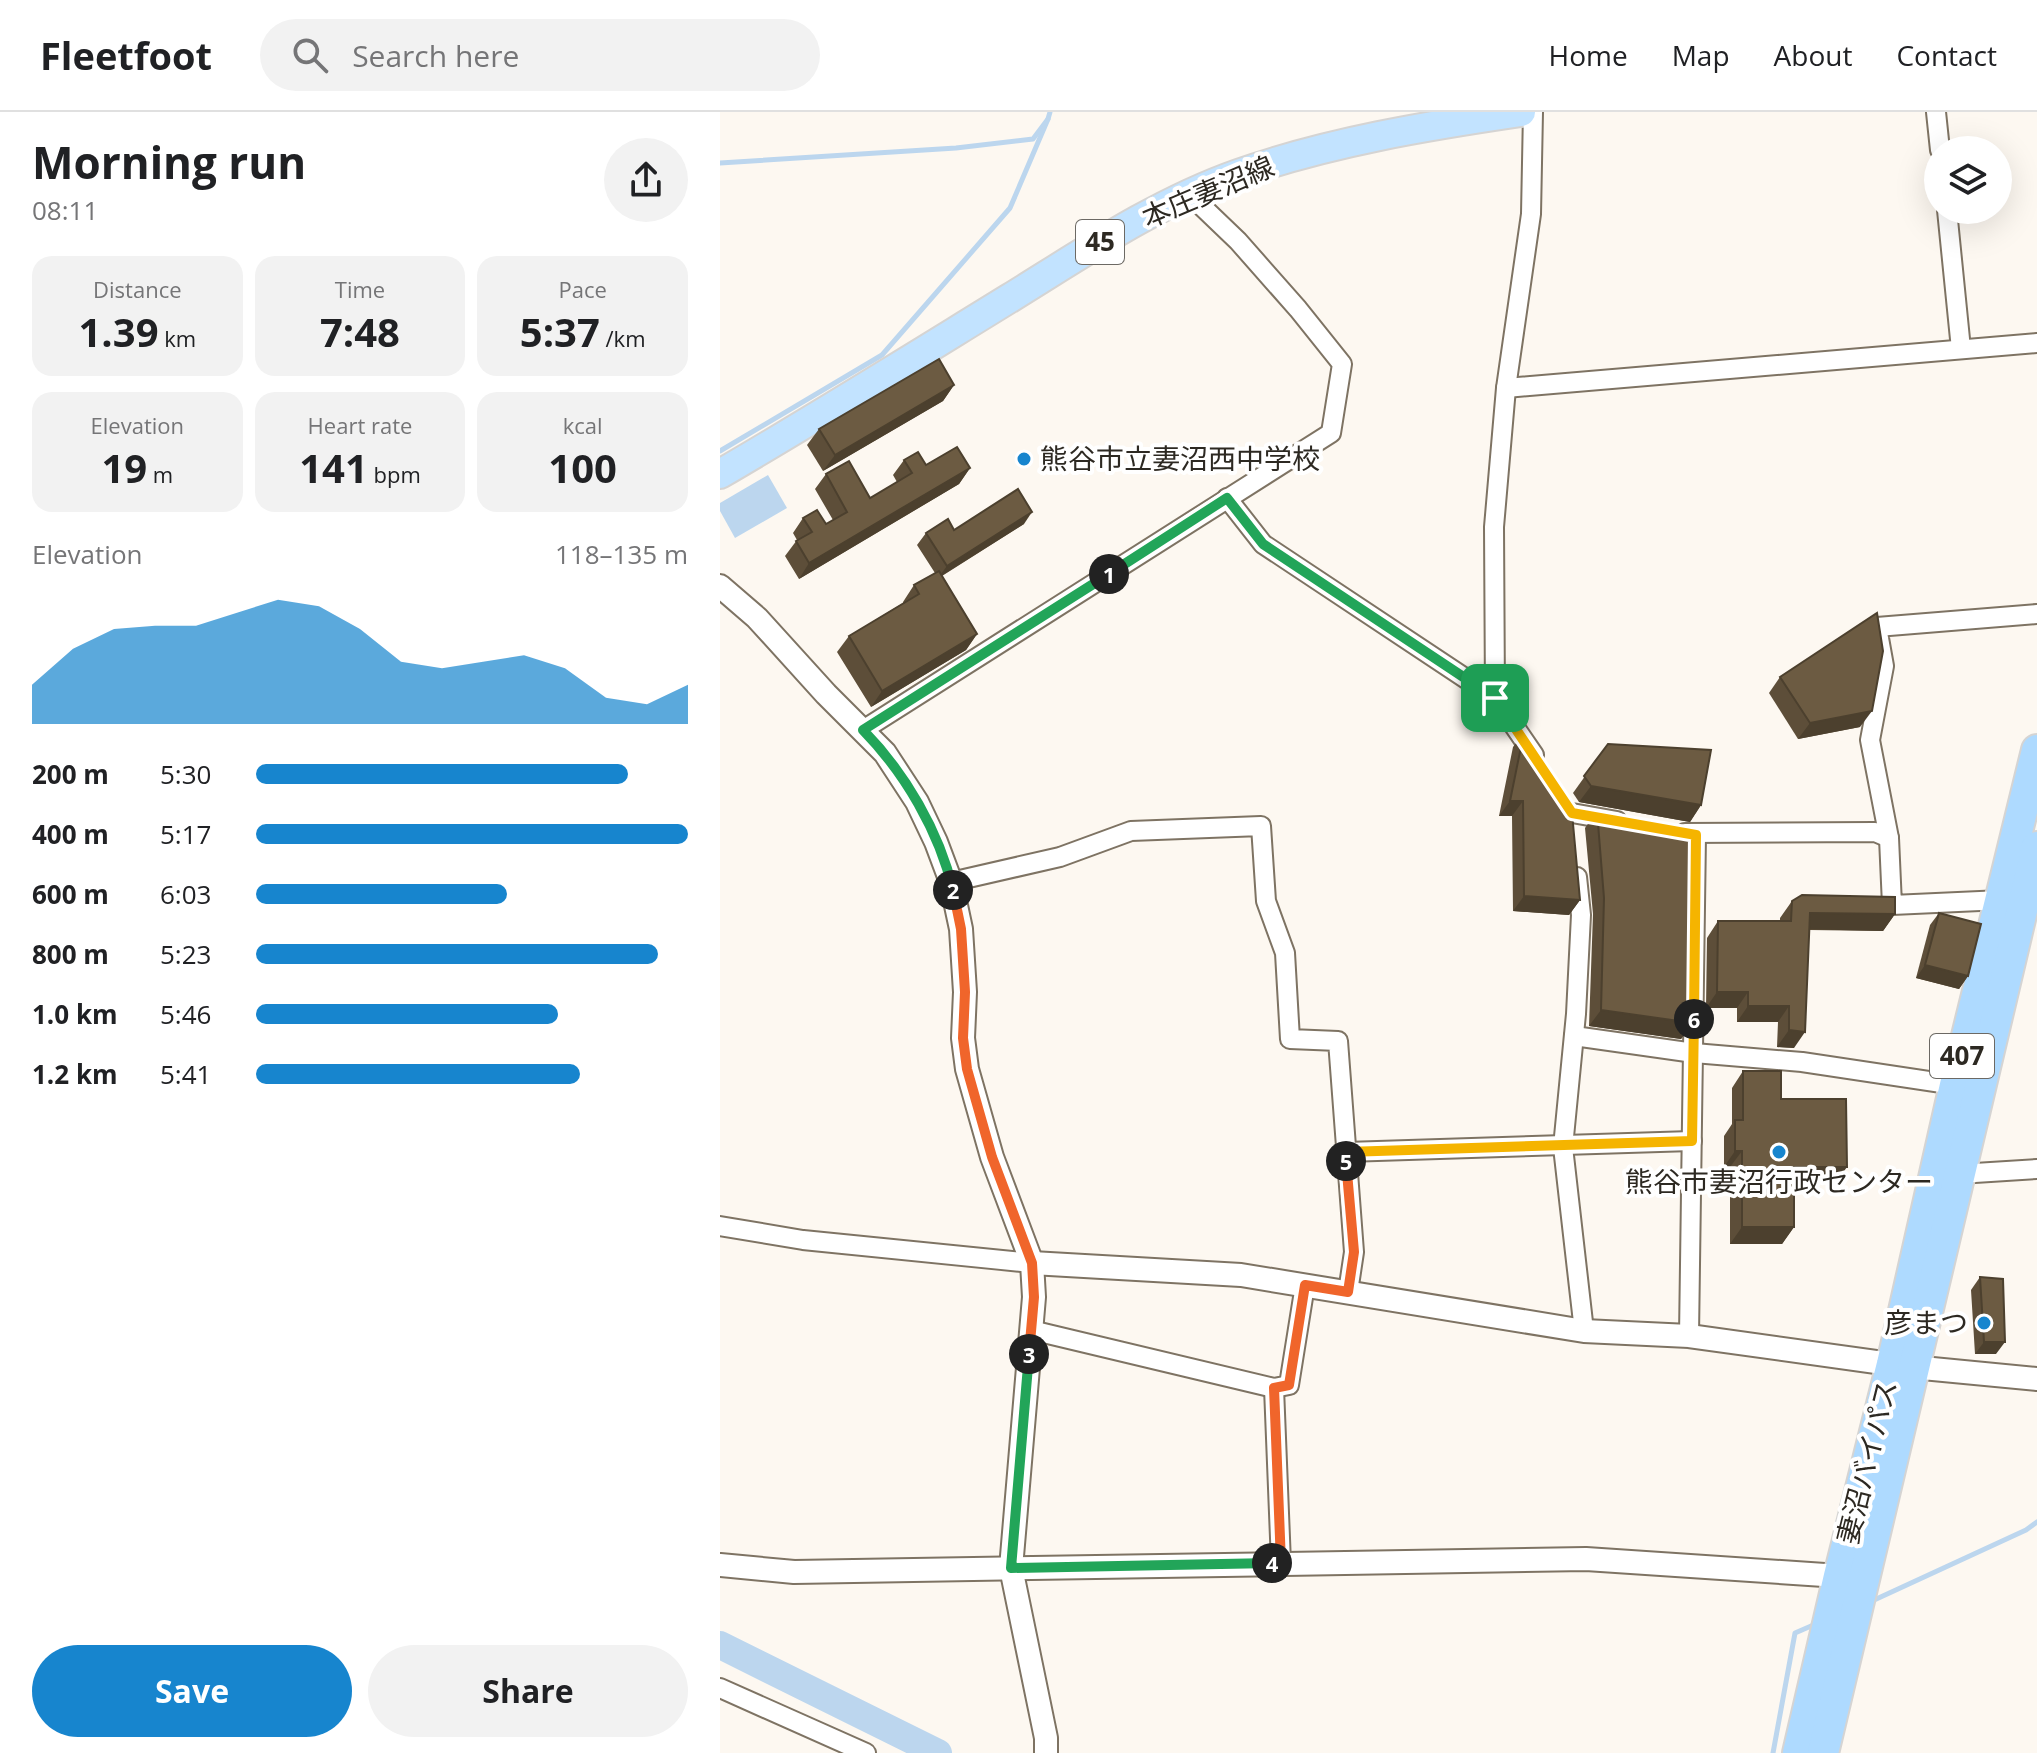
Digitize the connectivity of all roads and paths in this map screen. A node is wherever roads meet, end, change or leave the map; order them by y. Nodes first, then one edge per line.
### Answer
1 (1521, 112) edge
2 (1533, 112) edge
3 (1936, 112) edge
4 (1939, 136) edge
5 (1189, 194) junction
6 (1948, 224) edge
7 (2037, 343) edge
8 (1961, 349) junction
9 (1506, 388) junction
10 (720, 474) edge
11 (1227, 498) junction
12 (720, 586) edge
13 (2037, 614) edge
14 (1495, 698) junction
15 (863, 730) junction
16 (2037, 750) edge
17 (1542, 766) edge
18 (1570, 814) edge
19 (1634, 824) edge
20 (1665, 829) edge
21 (1696, 835) junction
22 (1889, 838) junction
23 (2037, 847) edge
24 (1576, 857) edge
25 (951, 882) junction
26 (2022, 892) edge
27 (1574, 1036) junction
28 (1694, 1053) junction
29 (1955, 1085) junction
30 (1692, 1141) junction
31 (1563, 1147) junction
32 (1346, 1152) junction
33 (2037, 1169) edge
34 (1959, 1174) junction
35 (720, 1226) edge
36 (1032, 1263) junction
37 (1305, 1285) junction
38 (1348, 1292) junction
39 (1031, 1330) junction
40 (1584, 1331) junction
41 (1689, 1336) junction
42 (1902, 1366) junction
43 (2037, 1379) edge
44 (1274, 1388) junction
45 (1281, 1563) junction
46 (720, 1565) edge
47 (1011, 1568) junction
48 (1851, 1577) junction
49 (720, 1688) edge
50 (866, 1753) edge
51 (1046, 1753) edge
52 (1798, 1753) edge
53 (1823, 1753) edge

1 - 5 main road, 本庄妻沼線 / 45
2 - 9 street
3 - 4 street
5 - 10 main road, 本庄妻沼線 / 45
5 - 11 street
6 - 8 street
7 - 8 street
8 - 9 street
9 - 14 street
11 - 14 street
11 - 15 street
12 - 15 street
13 - 22 street
14 - 17 street
15 - 25 street
16 - 26 highway, 妻沼バイパス / 407
18 - 19 street
20 - 21 street
21 - 22 street
21 - 28 street
22 - 26 street
23 - 26 highway, 妻沼バイパス / 407
24 - 27 street
25 - 32 street
25 - 36 street
26 - 29 highway, 妻沼バイパス / 407
26 - 34 highway, 妻沼バイパス / 407
27 - 28 street
27 - 31 street
28 - 29 street
28 - 30 street
29 - 42 highway, 妻沼バイパス / 407
30 - 31 street
30 - 41 street
31 - 32 street
31 - 40 street
32 - 38 street
33 - 34 street
34 - 42 highway, 妻沼バイパス / 407
35 - 36 street
36 - 37 street
36 - 39 street
37 - 38 street
37 - 44 street
38 - 40 street
39 - 44 street
39 - 47 street
40 - 41 street
41 - 42 street
42 - 43 street
42 - 48 highway, 妻沼バイパス / 407
44 - 45 street
45 - 47 street
45 - 48 street
46 - 47 street
47 - 51 street
48 - 52 highway, 妻沼バイパス / 407
48 - 53 highway, 妻沼バイパス / 407
49 - 50 street

